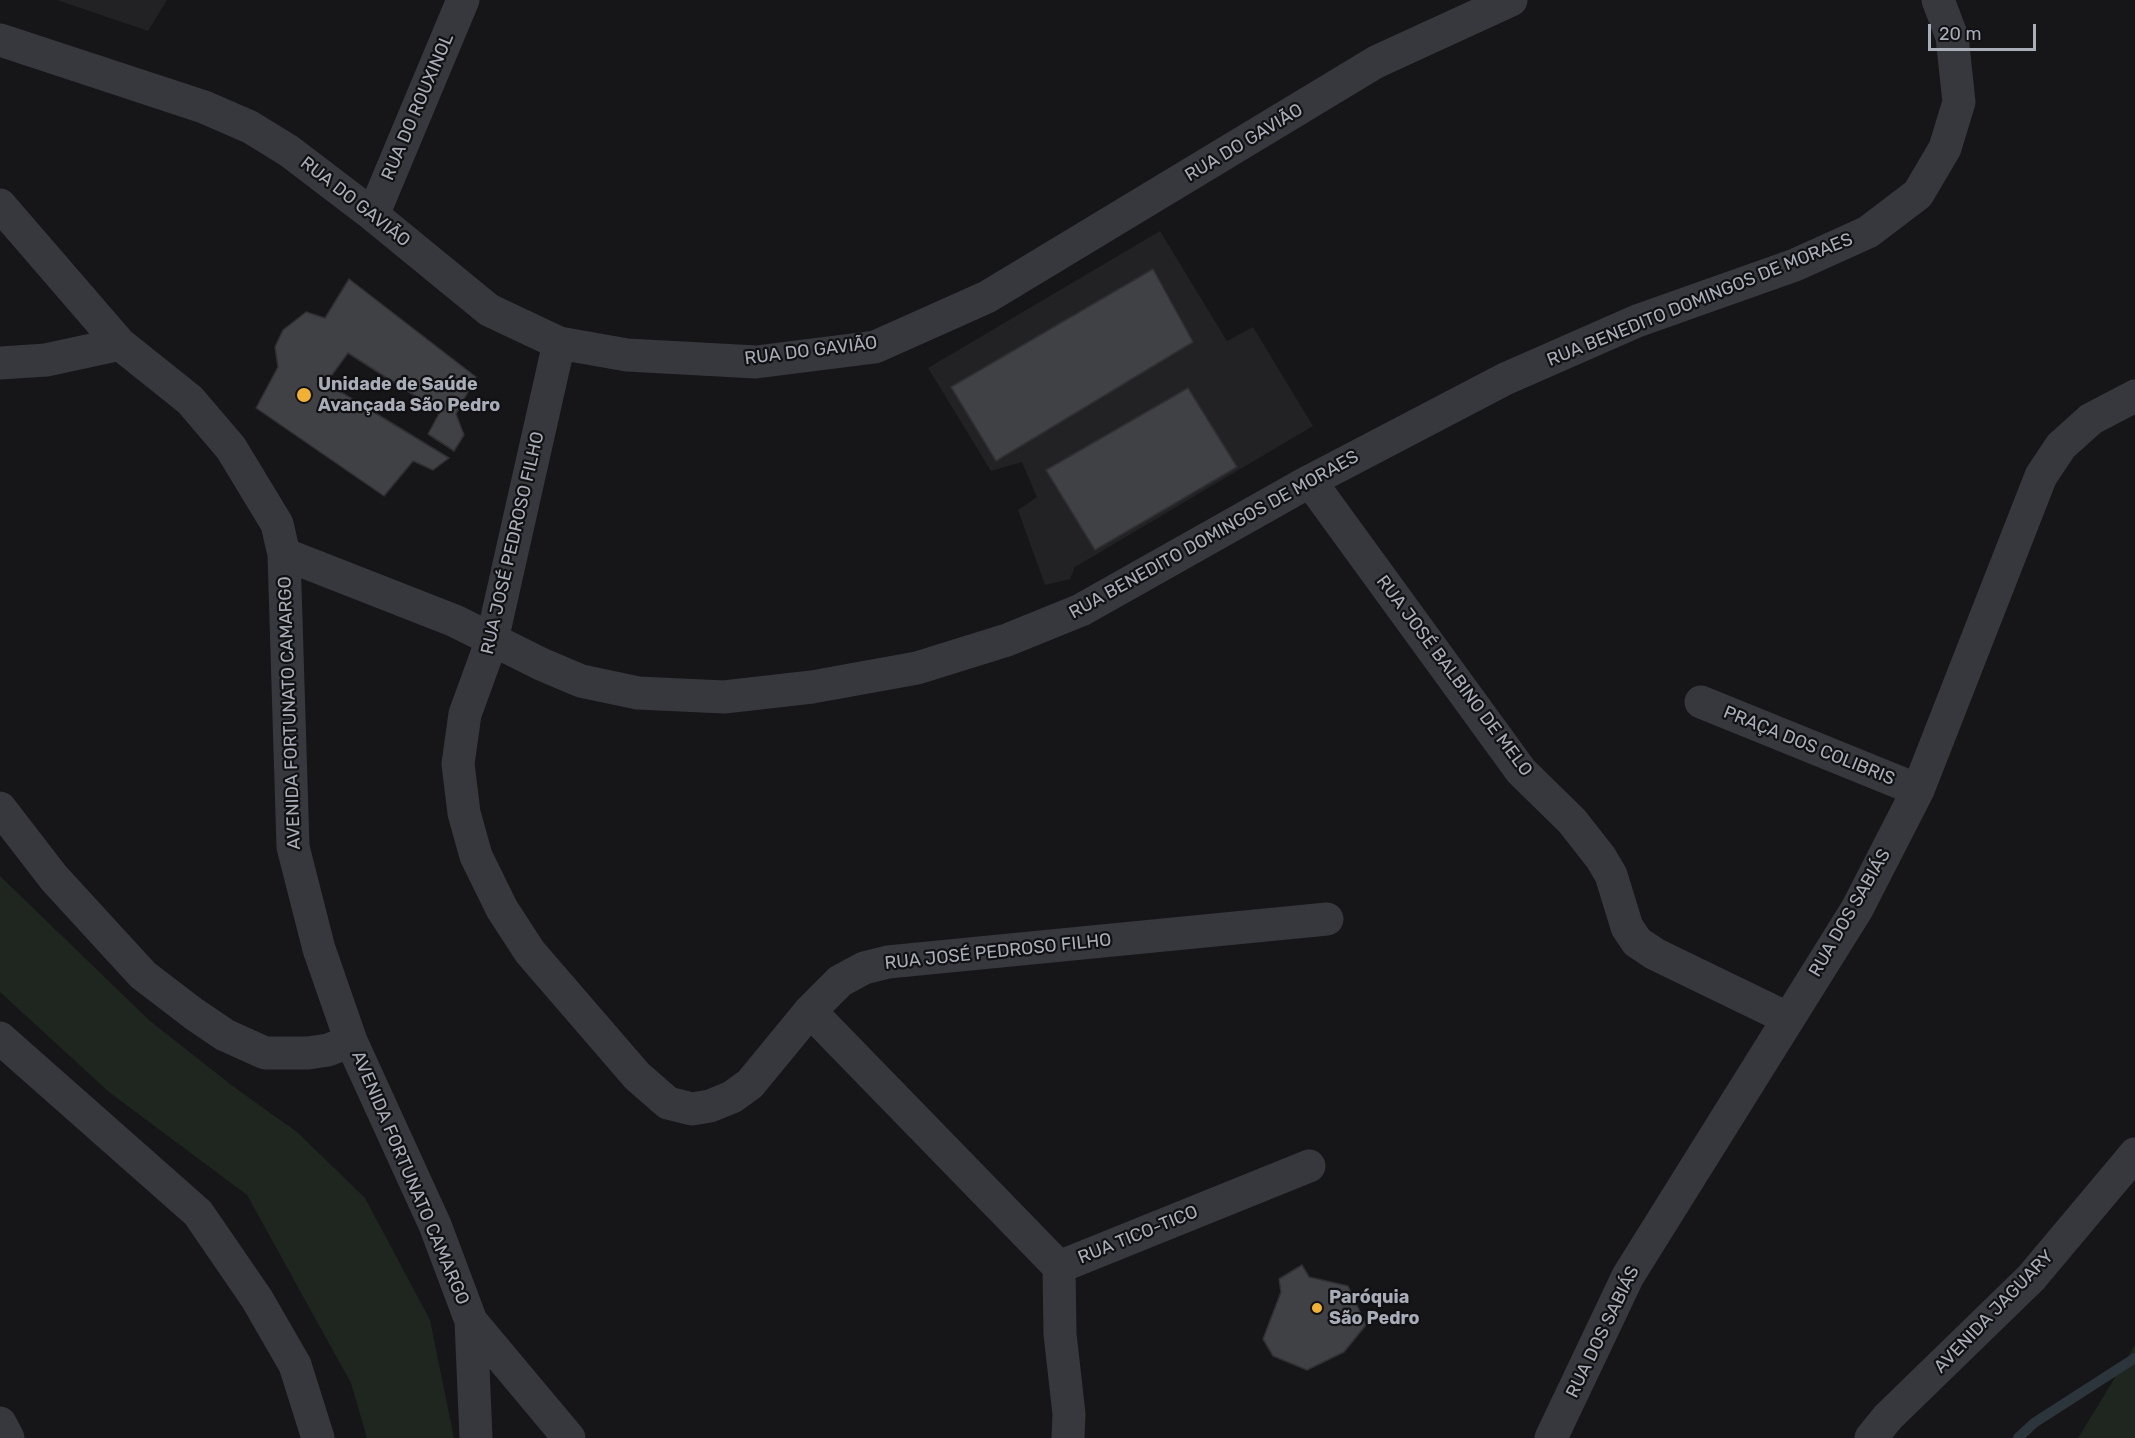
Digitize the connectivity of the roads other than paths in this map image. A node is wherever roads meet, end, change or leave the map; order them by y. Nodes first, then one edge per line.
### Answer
1 (463, 0) edge
2 (1511, 0) edge
3 (1938, 0) edge
4 (0, 40) edge
5 (0, 205) edge
6 (373, 215) junction
7 (559, 343) junction
8 (120, 344) junction
9 (0, 363) edge
10 (2135, 396) edge
11 (1310, 481) junction
12 (284, 554) junction
13 (492, 640) junction
14 (1701, 702) dead end
15 (1918, 790) junction
16 (0, 808) edge
17 (1327, 919) dead end
18 (810, 1011) junction
19 (1787, 1018) junction
20 (0, 1038) edge
21 (351, 1041) junction
22 (2135, 1154) edge
23 (1309, 1166) dead end
24 (1059, 1268) junction
25 (471, 1321) junction
26 (0, 1423) edge
27 (8, 1438) edge
28 (318, 1438) edge
29 (476, 1438) edge
30 (569, 1438) edge
31 (1068, 1438) edge
32 (1551, 1438) edge
33 (1871, 1438) edge

1 - 6 street, RUA DO ROUXINOL
2 - 7 street, RUA DO GAVIÃO
3 - 11 street, RUA BENEDITO DOMINGOS DE MORAES
4 - 6 street, RUA DO GAVIÃO
5 - 8 street, AVENIDA FORTUNATO CAMARGO
6 - 7 street, RUA DO GAVIÃO
7 - 13 street, RUA JOSÉ PEDROSO FILHO
8 - 9 street
8 - 12 street, AVENIDA FORTUNATO CAMARGO
10 - 15 street, RUA DOS SABIÁS
11 - 13 street, RUA BENEDITO DOMINGOS DE MORAES
11 - 19 street, RUA JOSÉ BALBINO DE MELO
12 - 13 street, RUA BENEDITO DOMINGOS DE MORAES
12 - 21 street, AVENIDA FORTUNATO CAMARGO
13 - 18 street, RUA JOSÉ PEDROSO FILHO
14 - 15 street, PRAÇA DOS COLIBRIS
15 - 19 street, RUA DOS SABIÁS
16 - 21 street
17 - 18 street, RUA JOSÉ PEDROSO FILHO
18 - 24 street
19 - 32 street, RUA DOS SABIÁS
20 - 28 street
21 - 25 street, AVENIDA FORTUNATO CAMARGO
22 - 33 street, AVENIDA JAGUARY
23 - 24 street, RUA TICO-TICO
24 - 31 street, RUA TICO-TICO
25 - 29 street, AVENIDA FORTUNATO CAMARGO
25 - 30 street
26 - 27 street

